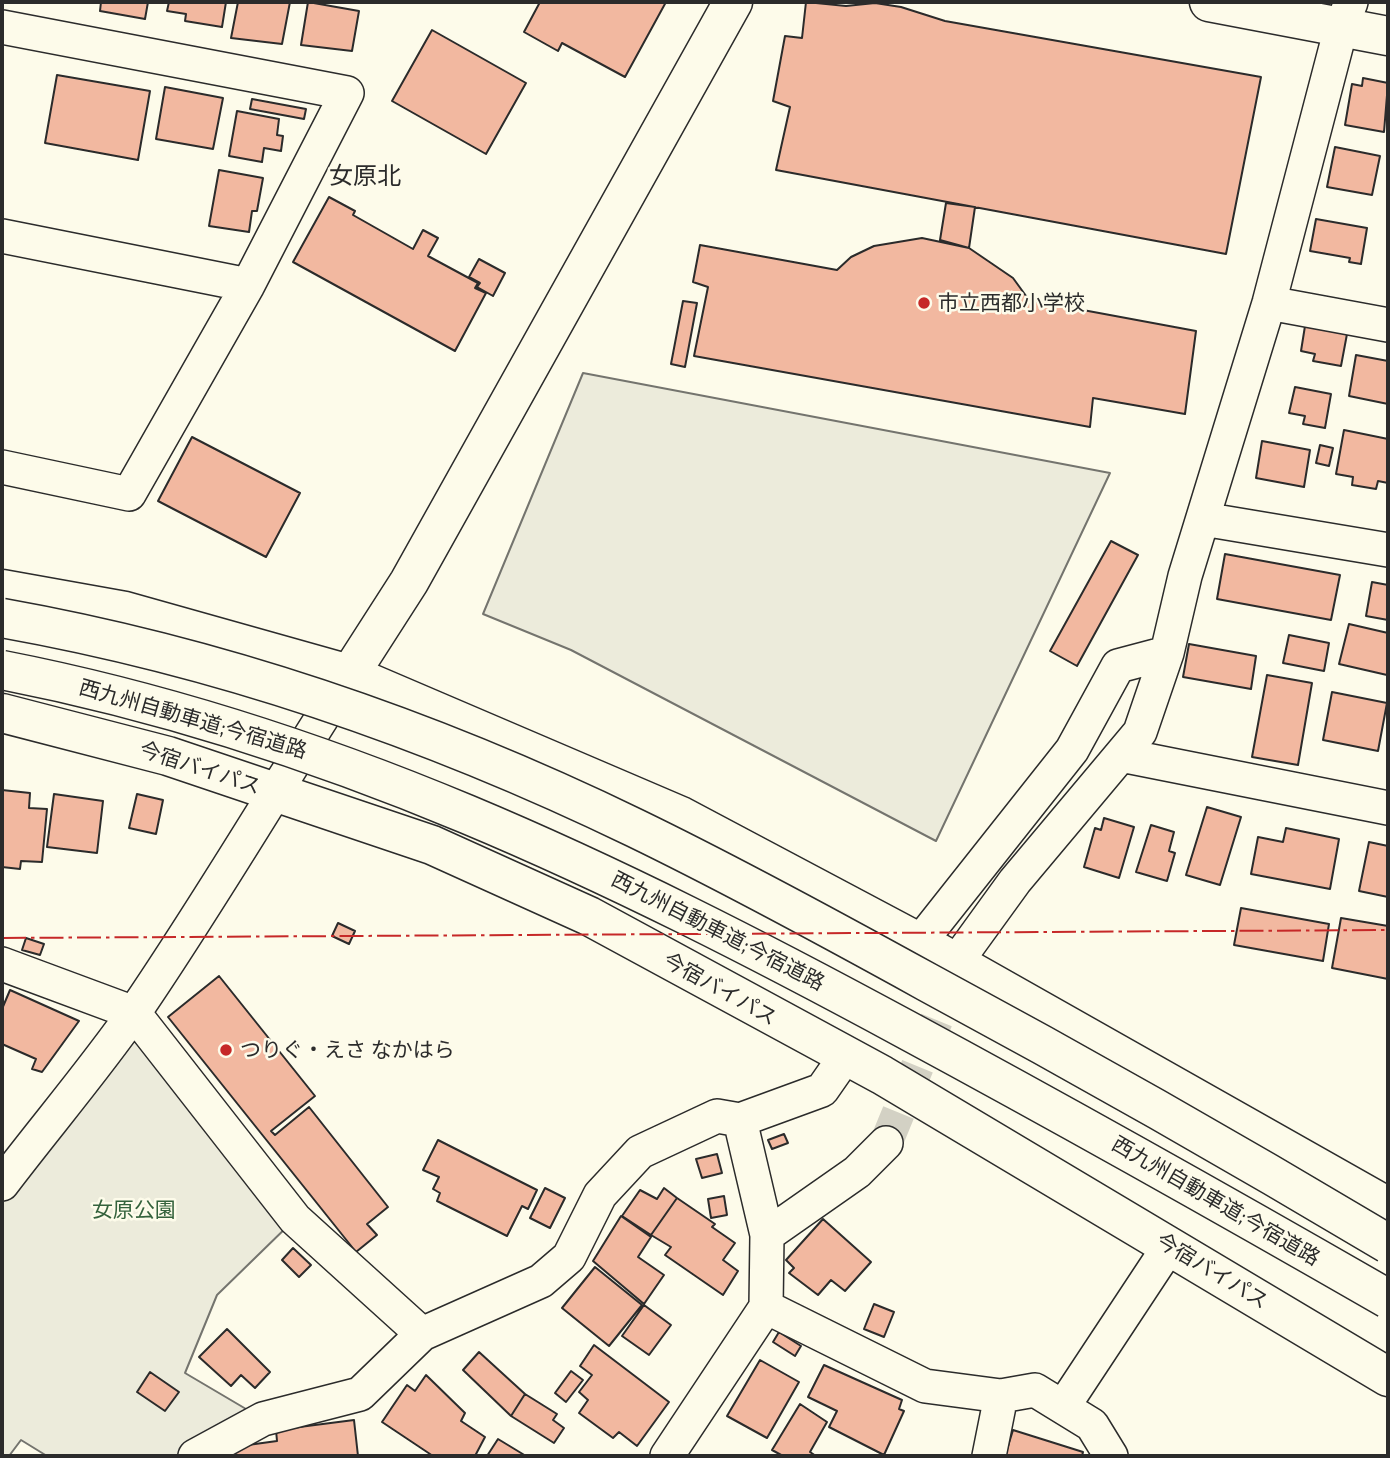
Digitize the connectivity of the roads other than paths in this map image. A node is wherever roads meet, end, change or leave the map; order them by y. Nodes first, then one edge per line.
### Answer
1 (733, 2) edge
2 (1209, 2) edge
3 (1346, 15) edge
4 (2, 27) edge
5 (1388, 36) edge
6 (2, 236) edge
7 (247, 285) junction
8 (1269, 303) junction
9 (1388, 325) edge
10 (2, 467) edge
11 (1203, 519) junction
12 (1388, 551) edge
13 (2, 589) edge
14 (2, 618) edge
15 (1167, 653) junction
16 (2, 670) edge
17 (344, 682) junction
18 (2, 713) edge
19 (1121, 755) junction
20 (275, 792) junction
21 (1388, 808) edge
22 (920, 942) junction
23 (965, 950) tunnel mouth
24 (2, 964) edge
25 (134, 1013) junction
26 (845, 1058) junction
27 (740, 1120) junction
28 (886, 1143) tunnel mouth
29 (2, 1184) edge
30 (1388, 1207) edge
31 (767, 1235) junction
32 (1388, 1244) edge
33 (1170, 1245) junction
34 (1388, 1299) edge
35 (766, 1307) junction
36 (422, 1334) junction
37 (1388, 1377) edge
38 (1001, 1396) junction
39 (1063, 1407) junction
40 (195, 1456) edge
41 (667, 1456) edge
42 (989, 1456) edge
43 (1111, 1456) edge

1 - 17 main road
2 - 3 main road
3 - 5 main road
3 - 8 street
4 - 7 street
6 - 7 street
7 - 10 street
8 - 9 street
8 - 11 street
11 - 12 street
11 - 15 street
13 - 17 main road
14 - 32 main road, bridge
15 - 19 street
15 - 22 street
16 - 34 main road, 西九州自動車道;今宿道路, bridge
17 - 20 street
17 - 22 main road
18 - 20 main road, 今宿バイパス
19 - 21 street
19 - 23 street
20 - 25 street
20 - 26 main road, 今宿バイパス
22 - 30 main road
24 - 25 street
25 - 29 street
25 - 36 street
26 - 27 street
26 - 33 main road, 今宿バイパス
27 - 31 street
27 - 36 street
28 - 31 street
31 - 35 street
33 - 37 main road, 今宿バイパス
33 - 39 street
35 - 38 street
35 - 41 street
36 - 40 street
38 - 39 street
38 - 42 street
39 - 43 street

